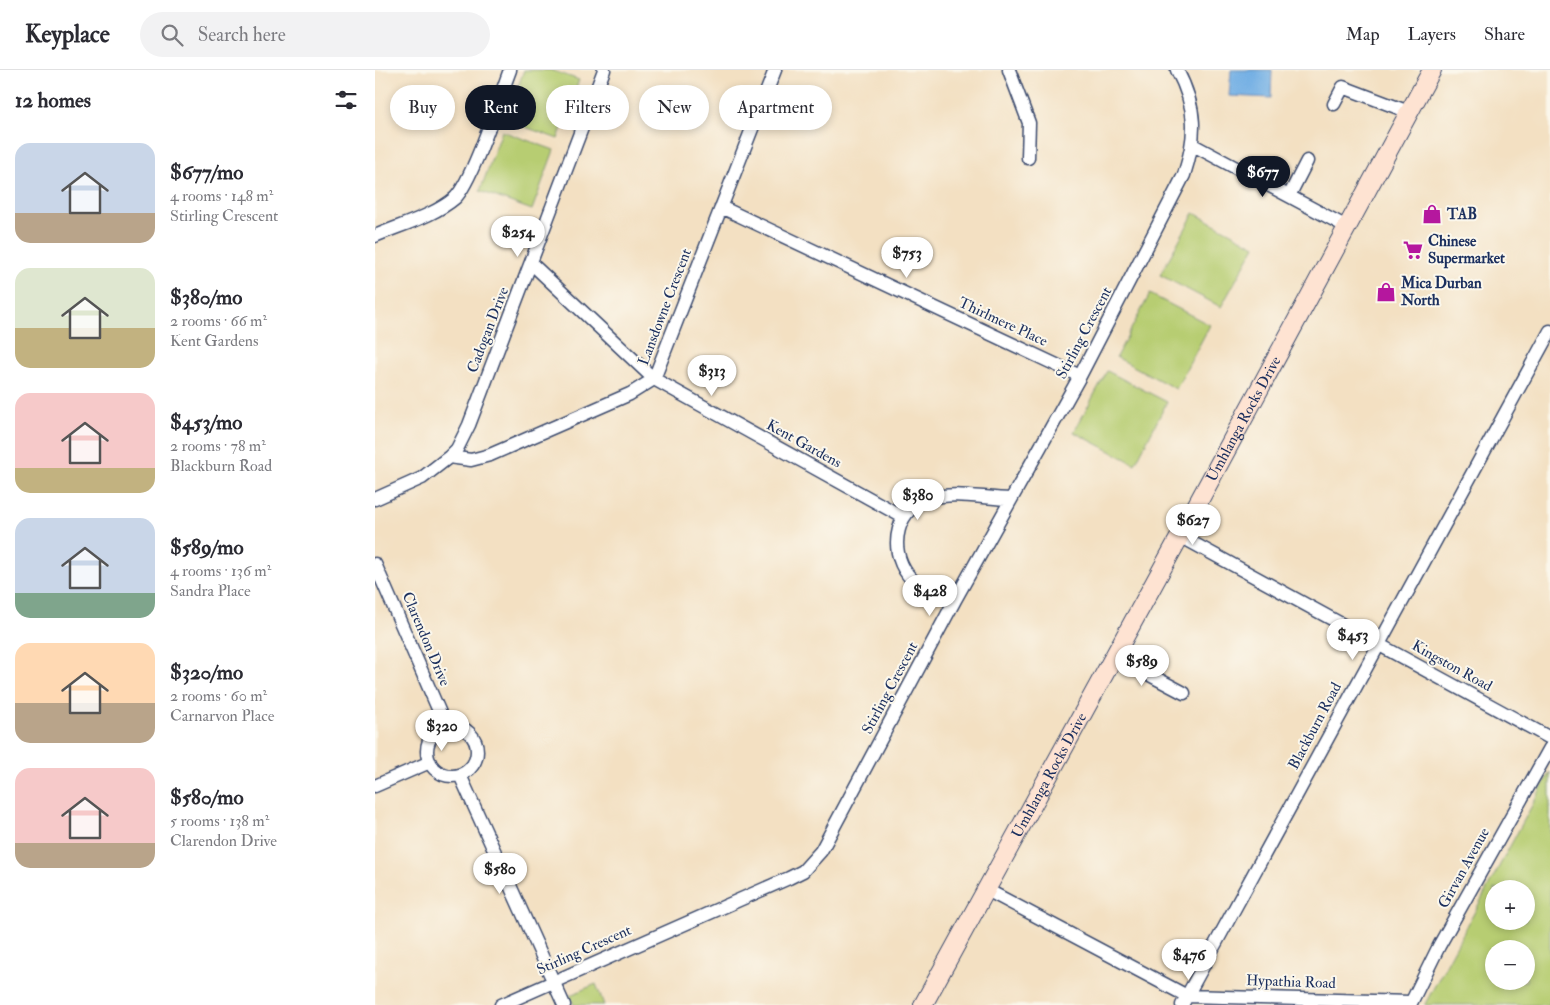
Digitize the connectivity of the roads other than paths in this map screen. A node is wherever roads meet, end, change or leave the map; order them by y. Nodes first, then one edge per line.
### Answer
1 (510, 70) edge
2 (604, 70) edge
3 (775, 70) edge
4 (1009, 70) edge
5 (1177, 70) edge
6 (1432, 70) edge
7 (1335, 104) dead end
8 (1409, 112) junction
9 (1193, 145) junction
10 (1028, 158) dead end
11 (1307, 161) dead end
12 (1289, 196) junction
13 (721, 207) junction
14 (1347, 228) junction
15 (375, 236) edge
16 (531, 263) junction
17 (1550, 331) edge
18 (1080, 376) junction
19 (654, 379) junction
20 (449, 458) junction
21 (375, 499) edge
22 (1011, 499) junction
23 (903, 517) junction
24 (1180, 536) junction
25 (375, 564) edge
26 (955, 600) junction
27 (1378, 644) junction
28 (1113, 656) junction
29 (1184, 693) dead end
30 (445, 727) junction
31 (1550, 738) edge
32 (1550, 748) edge
33 (430, 762) junction
34 (460, 775) junction
35 (375, 786) edge
36 (987, 890) junction
37 (553, 982) junction
38 (1184, 1000) edge
39 (1410, 1003) edge
40 (501, 1005) edge
41 (564, 1005) edge
42 (923, 1005) edge

1 - 15 street
2 - 16 street, Cadogan Drive
3 - 13 street, Lansdowne Crescent
4 - 10 street
5 - 9 street, Stirling Crescent
6 - 8 main road, Umhlanga Rocks Drive
7 - 8 street
8 - 14 main road, Umhlanga Rocks Drive
9 - 12 street
9 - 18 street, Stirling Crescent
11 - 12 street
12 - 14 street
13 - 18 street, Thirlmere Place
13 - 19 street, Lansdowne Crescent
14 - 24 main road, Umhlanga Rocks Drive
16 - 19 street, Kent Gardens
16 - 20 street, Cadogan Drive
17 - 27 street, Blackburn Road
18 - 22 street, Stirling Crescent
19 - 20 street, Lansdowne Crescent
19 - 23 street, Kent Gardens
20 - 21 street
22 - 23 street
22 - 26 street, Stirling Crescent
23 - 26 street
24 - 27 street, Kingston Road
24 - 28 main road, Umhlanga Rocks Drive
25 - 30 street, Clarendon Drive
26 - 37 street, Stirling Crescent
27 - 31 street, Kingston Road
27 - 38 street, Blackburn Road
28 - 29 street
28 - 36 main road, Umhlanga Rocks Drive
30 - 33 street
30 - 34 street
32 - 39 street, Girvan Avenue
33 - 34 street
33 - 35 street
34 - 37 street
36 - 38 street, Hypathia Road
36 - 42 main road, Umhlanga Rocks Drive
37 - 40 street, Stirling Crescent
37 - 41 street
38 - 39 street, Hypathia Road

